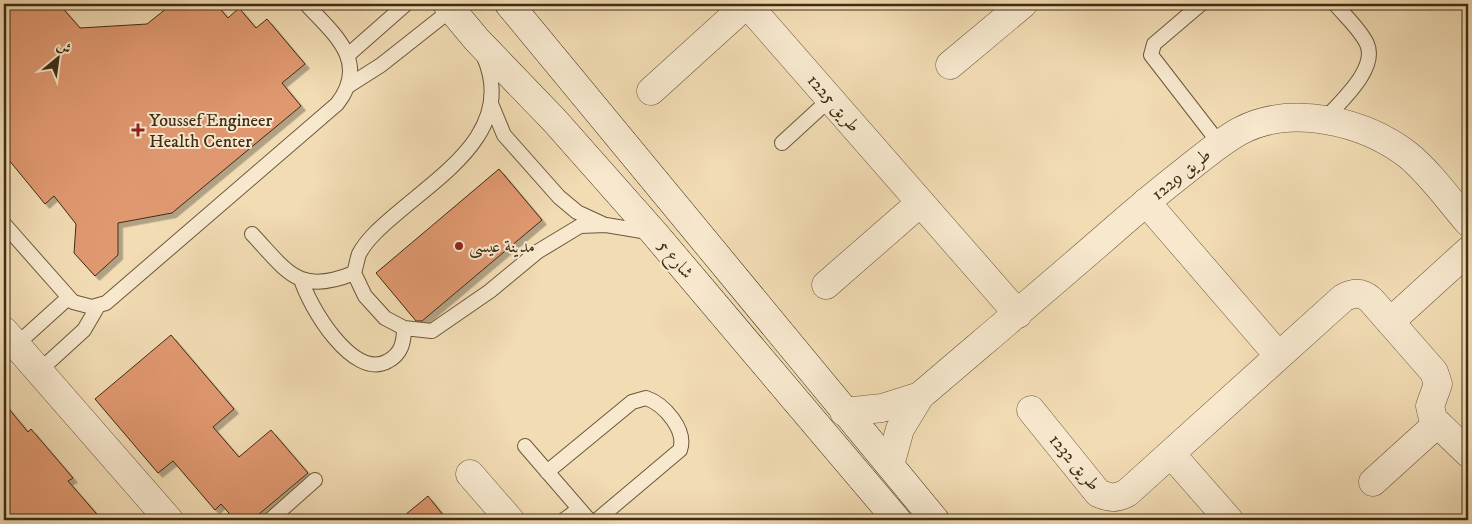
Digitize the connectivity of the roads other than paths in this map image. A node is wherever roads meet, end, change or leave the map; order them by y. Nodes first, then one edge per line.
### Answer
1 (306, 4) edge
2 (406, 4) edge
3 (509, 4) edge
4 (747, 4) edge
5 (1201, 4) edge
6 (1335, 4) edge
7 (1020, 5) edge
8 (449, 7) edge
9 (477, 40) junction
10 (348, 55) junction
11 (950, 65) dead end
12 (348, 86) junction
13 (651, 91) dead end
14 (491, 93) junction
15 (830, 99) junction
16 (1325, 120) junction
17 (782, 142) dead end
18 (1219, 143) junction
19 (1146, 202) junction
20 (920, 203) junction
21 (1468, 222) edge
22 (4, 224) edge
23 (606, 225) junction
24 (252, 234) dead end
25 (655, 234) junction
26 (1468, 251) edge
27 (354, 273) junction
28 (301, 279) junction
29 (826, 285) dead end
30 (68, 298) junction
31 (98, 306) junction
32 (1018, 314) junction
33 (1390, 322) junction
34 (404, 328) junction
35 (10, 338) edge
36 (1278, 356) junction
37 (39, 371) junction
38 (920, 396) junction
39 (1031, 410) dead end
40 (844, 412) junction
41 (1437, 424) junction
42 (524, 446) dead end
43 (1468, 453) edge
44 (1172, 454) junction
45 (890, 466) junction
46 (547, 472) junction
47 (470, 474) dead end
48 (316, 480) dead end
49 (1373, 482) dead end
50 (579, 509) junction
51 (156, 516) edge
52 (270, 520) edge
53 (510, 520) edge
54 (564, 520) edge
55 (589, 520) edge
56 (598, 520) edge
57 (898, 520) edge
58 (935, 520) edge
59 (1229, 520) edge

1 - 10 lane
2 - 10 lane
3 - 40 street, شارع 5
4 - 13 street, طريق 1225
4 - 15 street, طريق 1225
5 - 18 lane
6 - 16 lane
7 - 11 street
8 - 9 street, شارع 5
8 - 12 lane
9 - 14 lane
9 - 25 street, شارع 5
10 - 12 lane
12 - 31 lane
14 - 23 lane
14 - 27 lane
15 - 17 lane
15 - 20 street, طريق 1225
16 - 18 street, طريق 1229
16 - 21 street, طريق 1229
18 - 19 street, طريق 1229
19 - 32 street, طريق 1229
19 - 36 street
20 - 29 street
20 - 32 street, طريق 1225
22 - 30 lane
23 - 25 lane
23 - 34 lane
24 - 28 lane
25 - 57 street, شارع 5
26 - 33 street
27 - 28 lane
27 - 34 lane
28 - 34 lane
30 - 31 lane
30 - 35 lane
31 - 37 lane
32 - 38 street, طريق 1229
33 - 36 street, طريق 1232
33 - 41 street
35 - 37 street
36 - 44 street, طريق 1232
37 - 51 street
38 - 40 street, طريق 1229
38 - 45 street, طريق 1229
39 - 44 street, طريق 1232
40 - 45 street, شارع 5
41 - 43 street
41 - 49 street
42 - 46 lane
44 - 59 street
45 - 58 street, شارع 5
46 - 50 lane
46 - 56 lane
47 - 53 street
48 - 52 lane
50 - 54 lane
50 - 55 lane

